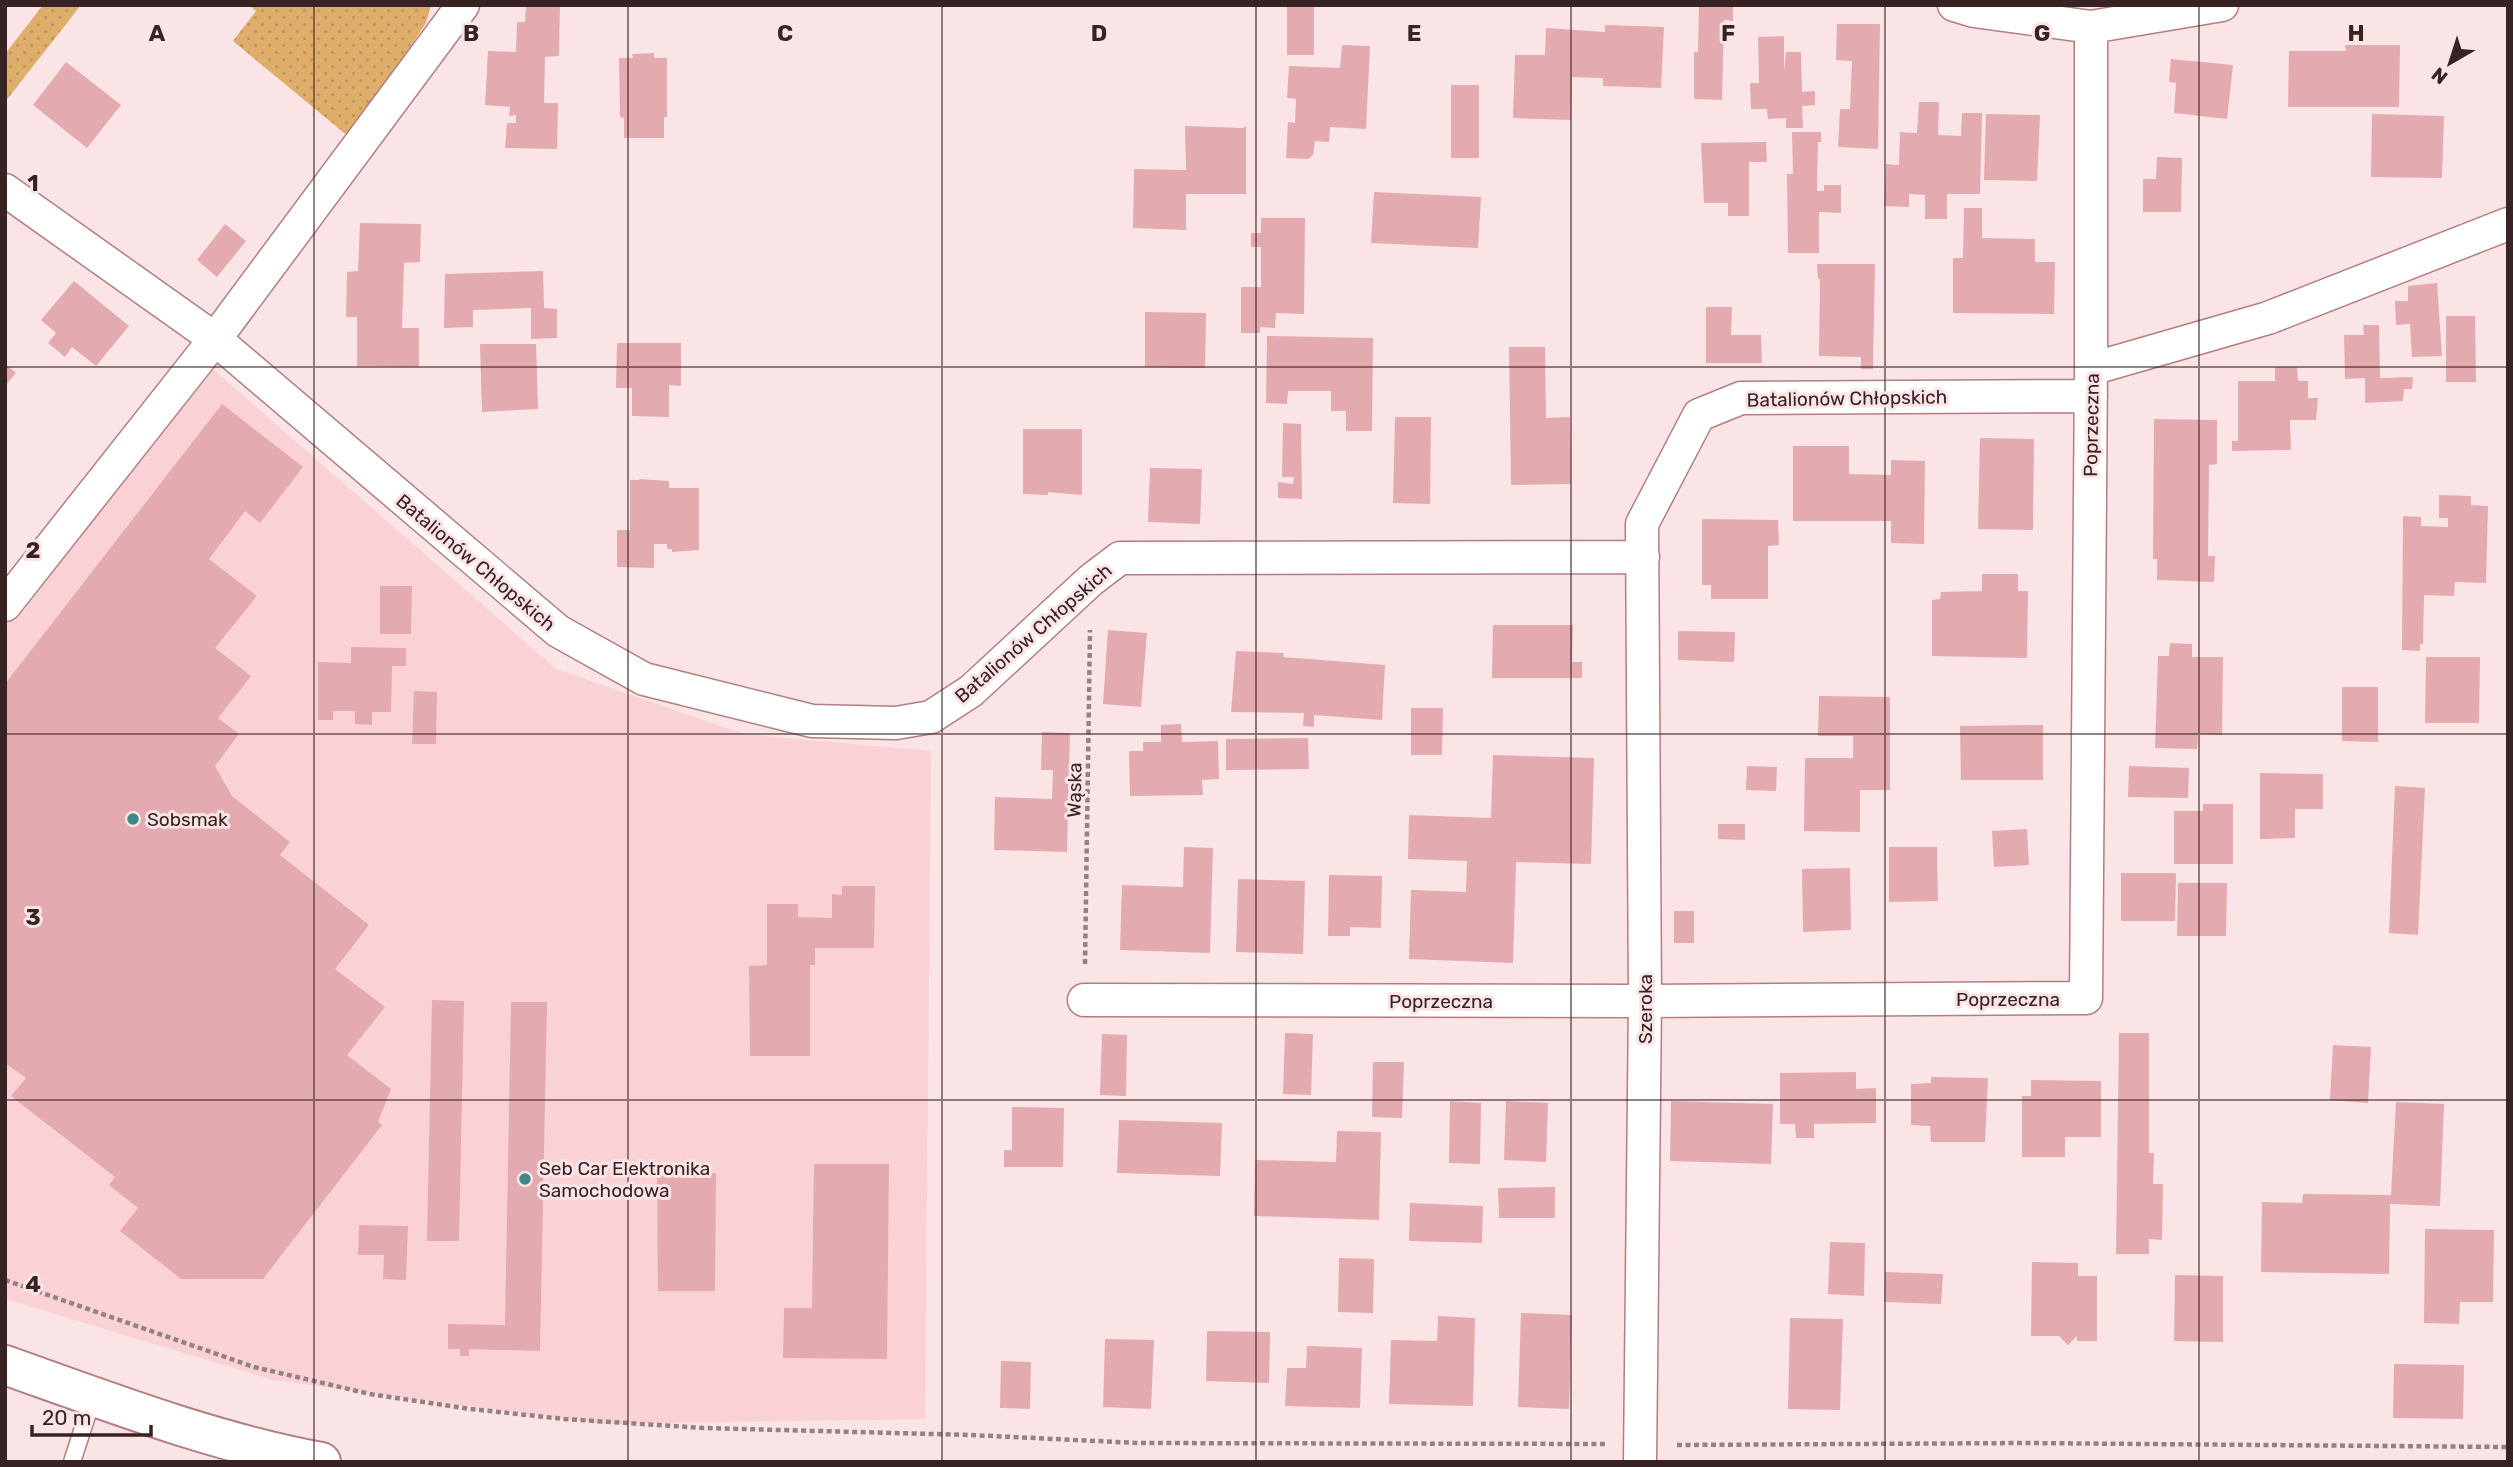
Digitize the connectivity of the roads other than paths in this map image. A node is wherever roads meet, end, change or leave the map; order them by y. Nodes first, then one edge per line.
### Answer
1 (463, 5) edge
2 (1954, 5) edge
3 (2222, 5) edge
4 (2091, 27) junction
5 (5, 190) edge
6 (2508, 224) edge
7 (215, 339) junction
8 (2091, 382) junction
9 (1643, 557) junction
10 (5, 606) edge
11 (1084, 1000) road end
12 (1645, 1001) junction
13 (5, 1365) edge
14 (93, 1396) junction
15 (1640, 1453) edge
16 (72, 1462) edge
17 (321, 1462) edge

1 - 7 street
2 - 4 street
3 - 4 street
4 - 8 street, Poprzeczna
5 - 7 street, Batalionów Chłopskich
6 - 8 street, Batalionów Chłopskich
7 - 9 street, Batalionów Chłopskich
7 - 10 street
8 - 9 street, Batalionów Chłopskich
8 - 12 street, Poprzeczna
9 - 12 street, Szeroka
11 - 12 street, Poprzeczna
12 - 15 street, Szeroka
13 - 14 main road
14 - 16 lane
14 - 17 main road

